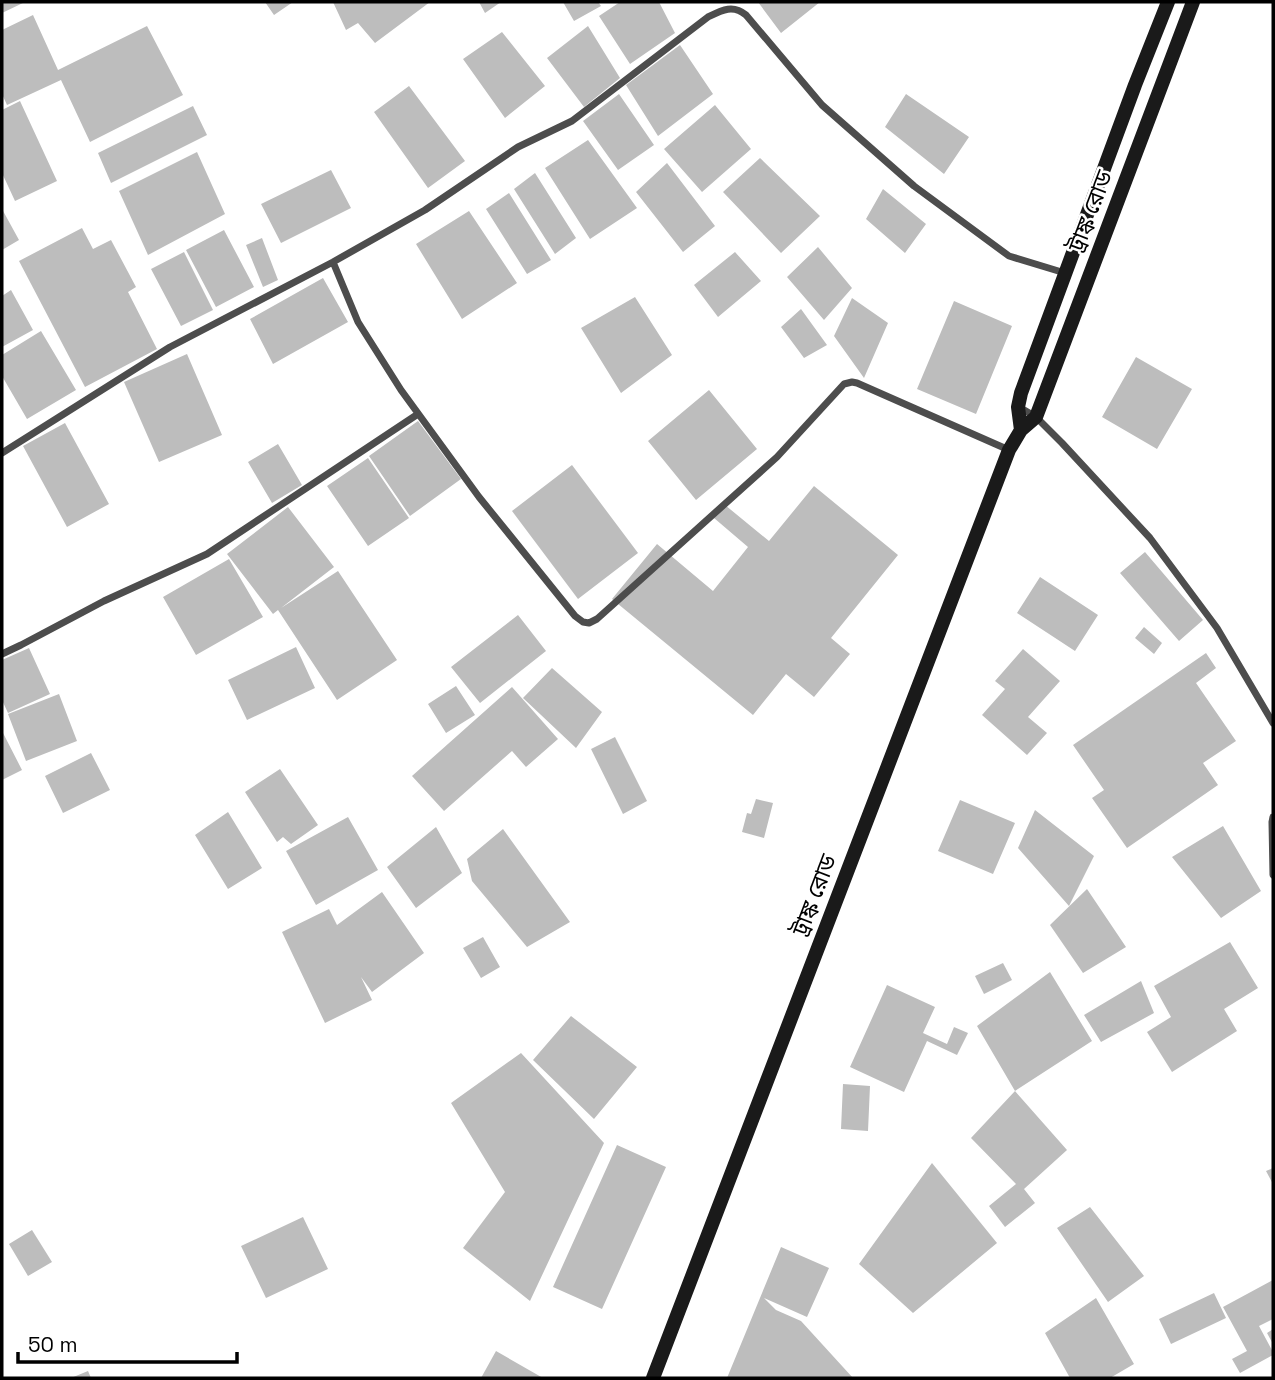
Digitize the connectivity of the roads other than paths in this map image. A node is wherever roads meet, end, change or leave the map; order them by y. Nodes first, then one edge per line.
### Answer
1 (1168, 2) edge
2 (1193, 2) edge
3 (333, 262) junction
4 (1066, 273) junction
5 (1018, 407) junction
6 (418, 414) junction
7 (1036, 417) junction
8 (1021, 430) junction
9 (1009, 450) junction
10 (2, 453) edge
11 (2, 654) edge
12 (1273, 723) edge
13 (1273, 817) edge
14 (1273, 875) edge
15 (653, 1378) edge

1 - 4 main road, ট্রাঙ্ক রোড
2 - 7 main road, ট্রাঙ্ক রোড
3 - 4 street
3 - 6 street
3 - 10 street
4 - 5 main road, ট্রাঙ্ক রোড
5 - 7 street
5 - 8 main road, ট্রাঙ্ক রোড
6 - 9 street
6 - 11 street
7 - 8 main road, ট্রাঙ্ক রোড
7 - 12 street
8 - 9 main road, ট্রাঙ্ক রোড
9 - 15 main road, ট্রাঙ্ক রোড
13 - 14 street

